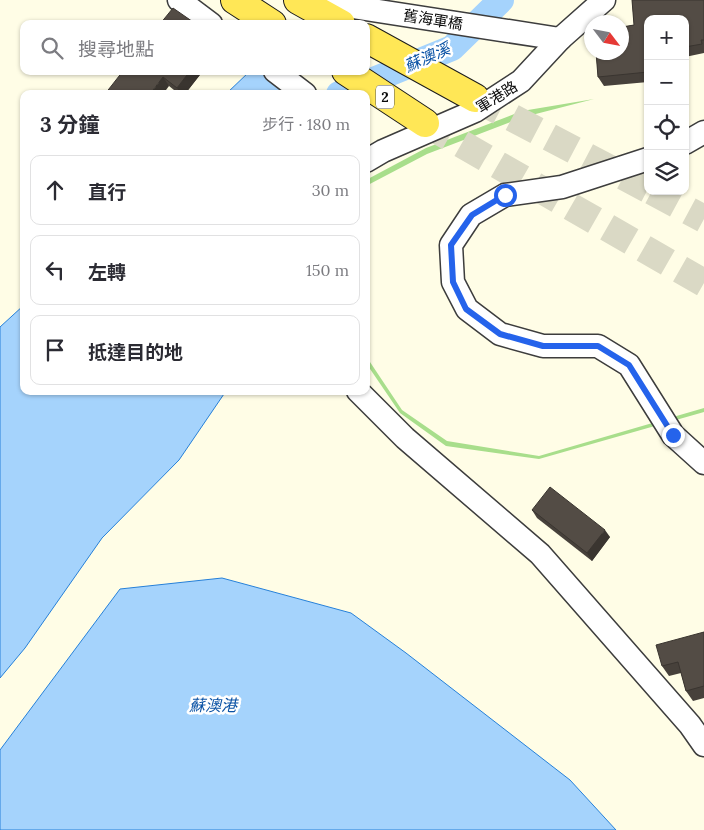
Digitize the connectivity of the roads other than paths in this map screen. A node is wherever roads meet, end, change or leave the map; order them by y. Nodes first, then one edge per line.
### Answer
1 (179, 0) edge
2 (235, 0) edge
3 (298, 0) edge
4 (307, 0) edge
5 (604, 0) edge
6 (206, 20) edge
7 (266, 20) edge
8 (334, 20) edge
9 (370, 40) edge
10 (560, 40) junction
11 (280, 75) edge
12 (352, 75) edge
13 (300, 90) edge
14 (475, 98) tunnel mouth
15 (425, 123) tunnel mouth
16 (704, 132) edge
17 (689, 141) edge
18 (372, 150) edge
19 (644, 160) edge
20 (370, 384) edge
21 (362, 395) edge
22 (404, 438) junction
23 (704, 463) edge
24 (697, 722) edge
25 (704, 745) edge

1 - 6 street
2 - 7 main road
3 - 8 main road
4 - 10 street, 舊海軍橋
5 - 10 street, 軍港路
9 - 14 main road
10 - 18 street, 軍港路
11 - 13 street
12 - 15 main road, 2
16 - 17 street
19 - 23 street
20 - 22 street
21 - 22 street
22 - 24 street
24 - 25 street

